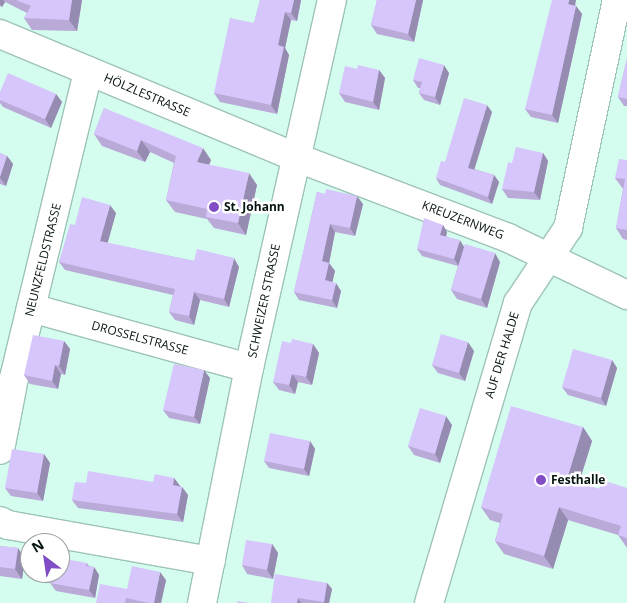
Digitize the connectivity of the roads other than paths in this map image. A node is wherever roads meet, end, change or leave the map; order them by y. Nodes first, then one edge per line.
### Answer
1 (332, 0) edge
2 (617, 0) edge
3 (0, 34) edge
4 (88, 71) junction
5 (295, 157) junction
6 (547, 258) junction
7 (627, 295) edge
8 (31, 308) junction
9 (249, 368) junction
10 (0, 450) edge
11 (0, 521) edge
12 (211, 561) junction
13 (202, 603) edge
14 (429, 603) edge

1 - 5 street, SCHWEIZER STRASSE
2 - 6 street, AUF DER HALDE
3 - 4 street, HÖLZLESTRASSE
4 - 5 street, HÖLZLESTRASSE
4 - 8 street, NEUNZFELDSTRASSE
5 - 6 street, KREUZERNWEG
5 - 9 street, SCHWEIZER STRASSE
6 - 7 street, KREUZERNWEG
6 - 14 street, AUF DER HALDE
8 - 9 street, DROSSELSTRASSE
8 - 10 street, NEUNZFELDSTRASSE
9 - 12 street, SCHWEIZER STRASSE
11 - 12 street
12 - 13 street, SCHWEIZER STRASSE

